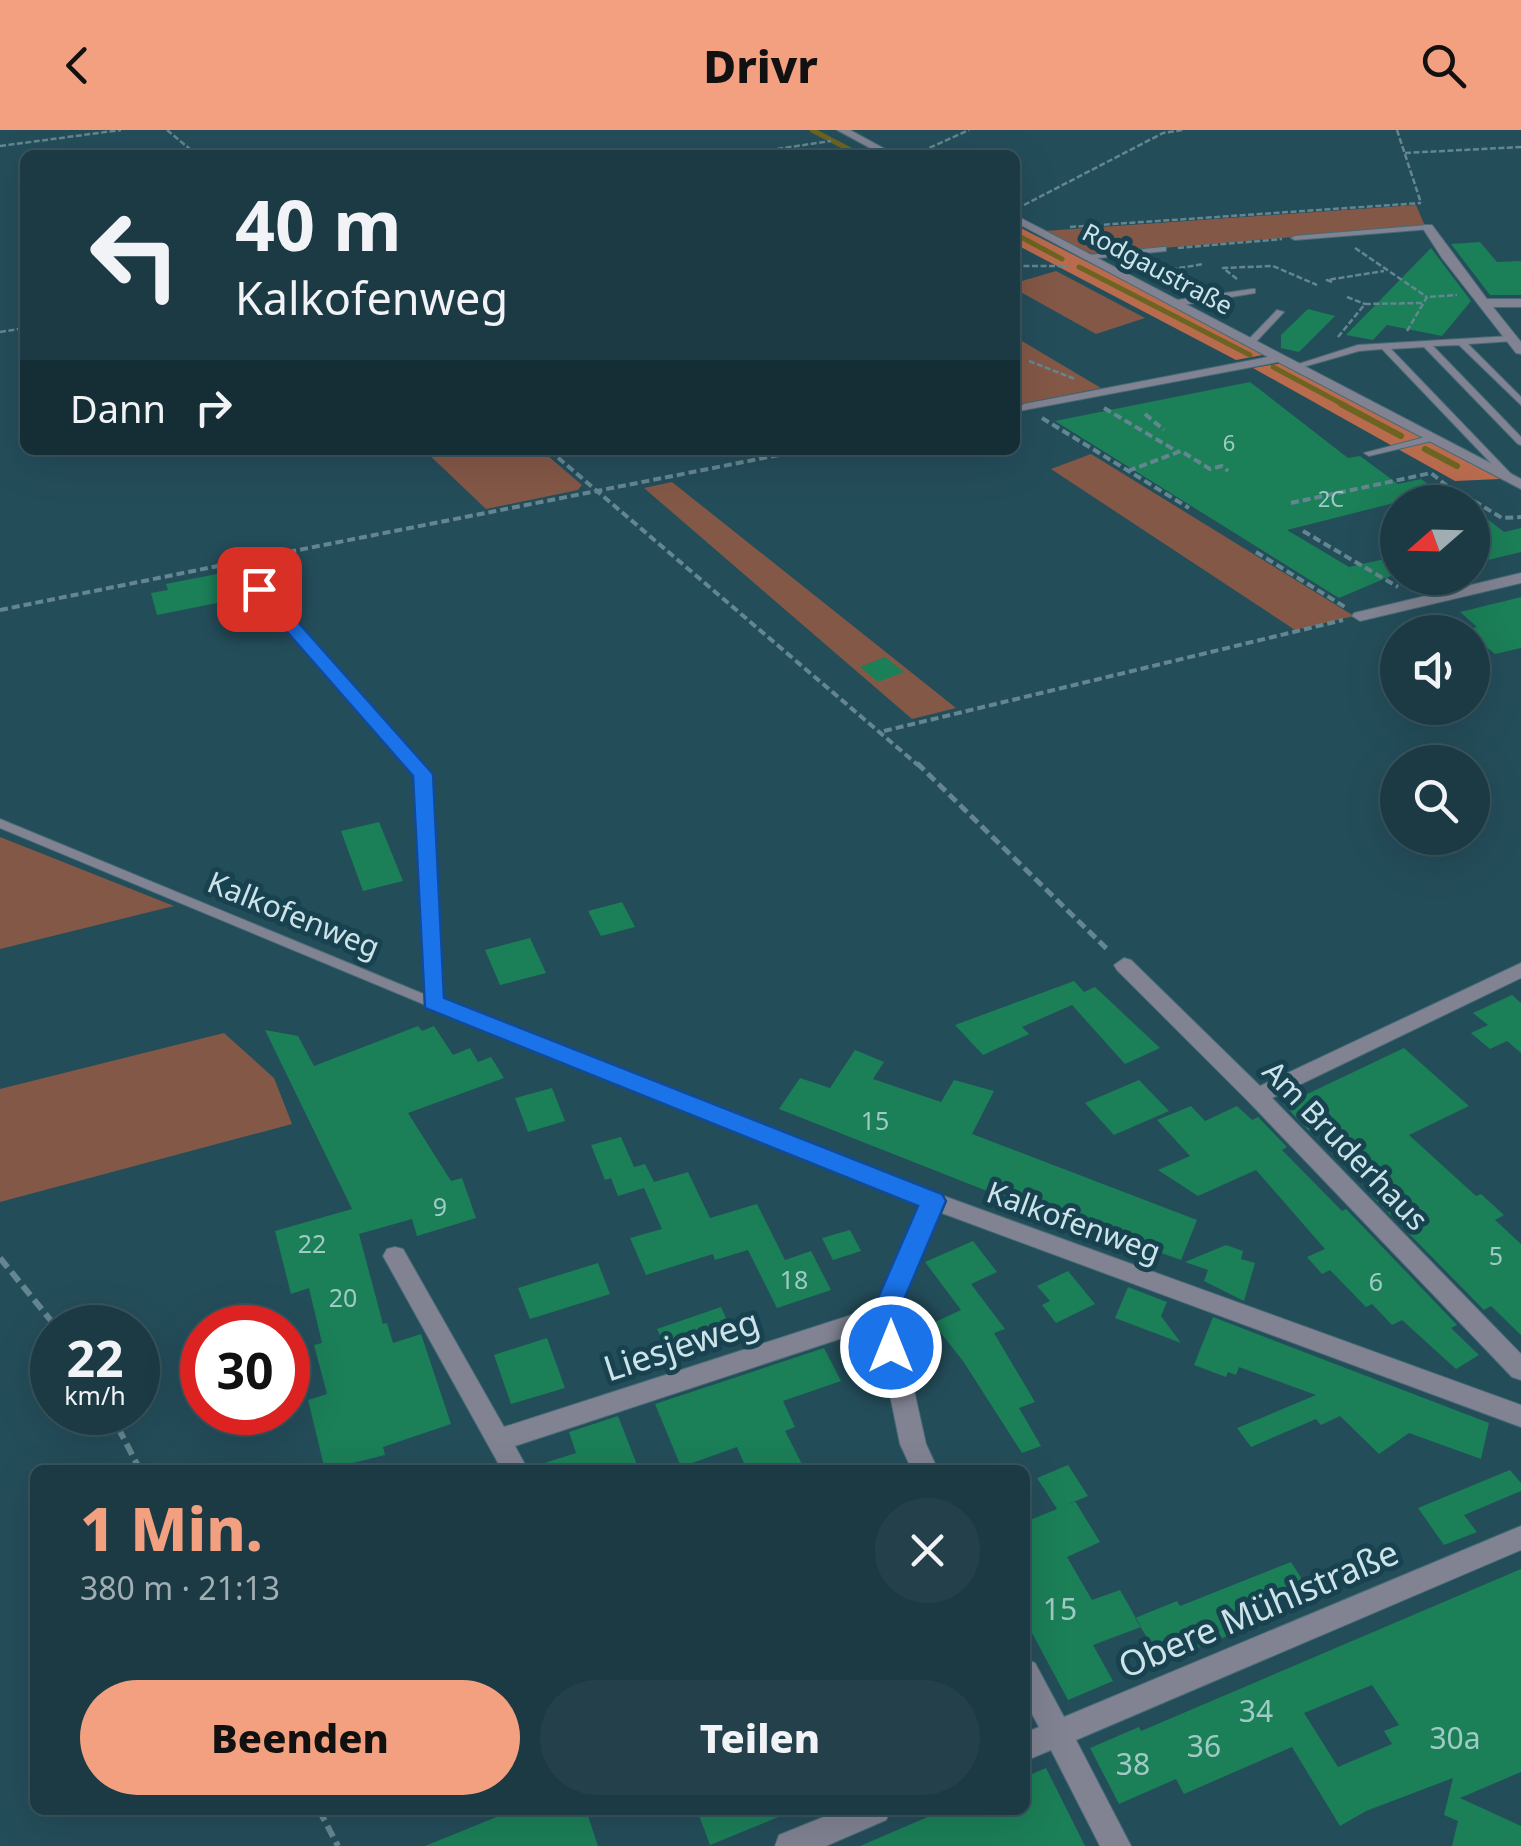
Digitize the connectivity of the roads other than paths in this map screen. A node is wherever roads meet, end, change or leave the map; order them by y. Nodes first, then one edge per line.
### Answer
1 (842, 130) edge
2 (882, 150) edge
3 (1020, 221) edge
4 (1428, 227) joint
5 (1295, 238) road end
6 (1164, 249) road end
7 (1089, 256) junction
8 (1252, 291) dead end
9 (1478, 299) junction
10 (1177, 303) junction
11 (1521, 303) edge
12 (1280, 312) dead end
13 (1510, 339) junction
14 (1252, 342) junction
15 (1461, 342) junction
16 (1426, 344) junction
17 (1384, 346) junction
18 (1521, 350) edge
19 (1280, 358) junction
20 (1296, 366) junction
21 (1521, 402) edge
22 (1024, 408) road end
23 (1433, 438) junction
24 (1521, 442) edge
25 (1369, 453) dead end
26 (1517, 482) edge
27 (236, 562) road end
28 (1521, 578) edge
29 (1360, 616) road end
30 (0, 822) edge
31 (1124, 966) road end
32 (1520, 972) edge
33 (433, 1003) junction
34 (1257, 1096) junction
35 (933, 1201) junction
36 (395, 1256) dead end
37 (885, 1314) junction
38 (1518, 1361) edge
39 (1521, 1416) edge
40 (498, 1440) junction
41 (512, 1465) edge
42 (923, 1465) edge
43 (1521, 1538) edge
44 (1030, 1682) edge
45 (1056, 1734) junction
46 (1030, 1745) edge
47 (864, 1815) edge
48 (790, 1846) edge
49 (1116, 1846) edge

1 - 2 street
3 - 7 street, Rodgaustraße
4 - 5 lane
4 - 9 street
6 - 7 lane
7 - 10 street, Rodgaustraße
8 - 10 lane
9 - 11 street
9 - 13 street
10 - 14 street, Rodgaustraße
12 - 14 lane
13 - 15 lane
13 - 18 street
14 - 19 street, Rodgaustraße
15 - 16 lane
15 - 21 lane
16 - 17 lane
16 - 24 lane
17 - 20 lane
17 - 26 lane
19 - 20 street, Rodgaustraße
19 - 22 street
20 - 23 street, Rodgaustraße
23 - 25 lane
23 - 26 street, Rodgaustraße
27 - 33 lane
28 - 29 street
30 - 33 lane, Kalkofenweg
31 - 34 street, Am Bruderhaus
32 - 34 street
33 - 35 street, Kalkofenweg
34 - 38 street, Am Bruderhaus
35 - 37 street
35 - 39 street, Kalkofenweg
36 - 40 street
37 - 40 street, Liesjeweg
37 - 42 street
40 - 41 street
43 - 45 street, Obere Mühlstraße
44 - 45 street
45 - 46 street, Obere Mühlstraße
45 - 49 street
47 - 48 street

